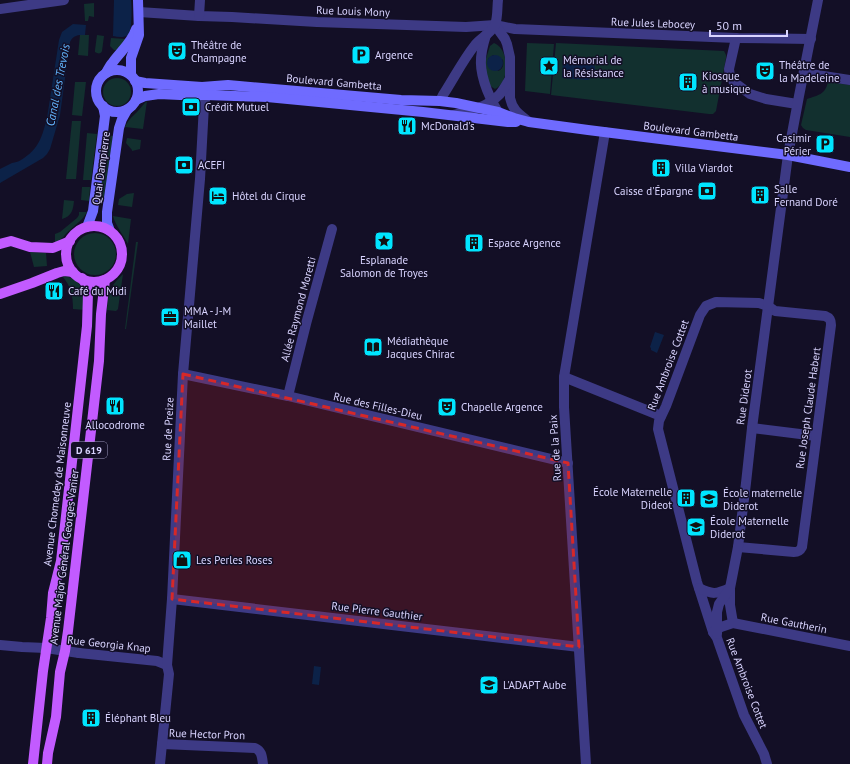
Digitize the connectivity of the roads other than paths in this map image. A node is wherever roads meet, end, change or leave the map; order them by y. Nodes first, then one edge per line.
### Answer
1 (64, 0) edge
2 (138, 0) edge
3 (200, 0) edge
4 (498, 0) edge
5 (818, 0) edge
6 (0, 9) edge
7 (139, 15) junction
8 (199, 16) junction
9 (495, 25) junction
10 (486, 35) junction
11 (736, 38) junction
12 (811, 39) junction
13 (106, 73) junction
14 (804, 73) junction
15 (133, 78) junction
16 (509, 80) junction
17 (850, 80) edge
18 (206, 95) junction
19 (136, 100) junction
20 (440, 101) junction
21 (491, 101) junction
22 (797, 104) junction
23 (103, 106) junction
24 (478, 108) junction
25 (127, 110) junction
26 (498, 112) junction
27 (453, 115) junction
28 (508, 122) junction
29 (529, 122) junction
30 (605, 132) junction
31 (788, 155) junction
32 (850, 167) edge
33 (87, 227) junction
34 (332, 229) dead end
35 (110, 231) junction
36 (70, 241) junction
37 (0, 244) edge
38 (73, 272) junction
39 (82, 278) junction
40 (105, 280) junction
41 (0, 294) edge
42 (768, 306) junction
43 (183, 374) junction
44 (564, 377) junction
45 (288, 396) junction
46 (661, 416) junction
47 (752, 428) junction
48 (816, 436) junction
49 (568, 463) junction
50 (738, 547) junction
51 (699, 588) junction
52 (730, 588) junction
53 (172, 600) junction
54 (733, 623) junction
55 (715, 633) junction
56 (0, 645) edge
57 (850, 646) edge
58 (579, 647) junction
59 (46, 648) junction
60 (65, 651) junction
61 (168, 665) junction
62 (162, 744) junction
63 (33, 764) edge
64 (47, 764) edge
65 (160, 764) edge
66 (262, 764) edge
67 (586, 764) edge
68 (767, 764) edge

1 - 6 street
2 - 7 main road
3 - 8 street
4 - 9 street
5 - 12 street, Rue Diderot
7 - 8 street, Rue Louis Mony
7 - 13 main road
7 - 15 main road
8 - 9 street, Rue Louis Mony
9 - 10 street
9 - 11 street, Rue Jules Lebocey
9 - 16 street
10 - 20 street
10 - 21 street
11 - 12 street, Rue Jules Lebocey
11 - 22 street
12 - 14 street, Rue Diderot
13 - 15 main road
13 - 23 main road
14 - 17 street
14 - 22 street, Rue Diderot
15 - 19 main road
15 - 20 main road, Boulevard Gambetta
16 - 21 street
16 - 29 street
18 - 19 main road, Boulevard Gambetta
18 - 27 main road, Boulevard Gambetta
18 - 43 street, Rue de Preize
19 - 25 main road
20 - 24 main road, Boulevard Gambetta
21 - 24 street
21 - 26 street
22 - 31 street, Rue Diderot
23 - 25 main road
23 - 33 main road
24 - 26 main road, Boulevard Gambetta
24 - 27 street
25 - 35 main road, Quai Dampierre
26 - 28 street
26 - 29 main road, Boulevard Gambetta
27 - 28 main road, Boulevard Gambetta
28 - 29 main road, Boulevard Gambetta
29 - 30 main road, Boulevard Gambetta
30 - 31 main road, Boulevard Gambetta
30 - 44 street, Rue de la Paix
31 - 32 main road, Boulevard Gambetta
31 - 42 street, Rue Diderot
33 - 35 main road
33 - 36 main road
34 - 45 street, Allée Raymond Moretti
35 - 40 main road
36 - 37 main road
36 - 38 main road
38 - 39 main road
38 - 41 main road
39 - 40 main road
39 - 59 main road, Avenue Chomedey de Maisonneuve / D 619
40 - 60 main road, Avenue Major Général Georges Vanier / D 619
42 - 46 street, Rue Ambroise Cottet
42 - 47 street, Rue Diderot
42 - 48 street, Rue Joseph Claude Habert
43 - 45 street, Rue des Filles-Dieu
43 - 53 street, Rue de Preize
44 - 46 street
44 - 49 street, Rue de la Paix
45 - 49 street, Rue des Filles-Dieu
46 - 51 street, Rue Ambroise Cottet
47 - 48 street
47 - 50 street, Rue Diderot
48 - 50 street, Rue Joseph Claude Habert
49 - 58 street, Rue de la Paix
50 - 52 street, Rue Diderot
51 - 52 street
51 - 55 street, Rue Ambroise Cottet
52 - 54 street
52 - 55 street, Rue Diderot
53 - 58 street, Rue Pierre Gauthier
53 - 61 street, Rue de Preize
54 - 55 street
54 - 57 street, Rue Gautherin
55 - 68 street, Rue Ambroise Cottet
56 - 59 street, Rue Georgia Knap
58 - 67 street, Rue de la Paix
59 - 60 street, Rue Georgia Knap
59 - 63 main road, Avenue Chomedey de Maisonneuve / D 619
60 - 61 street, Rue Georgia Knap
60 - 64 main road, Avenue Major Général Georges Vanier / D 619
61 - 62 street, Rue de Preize
62 - 65 street, Rue de Preize
62 - 66 street, Rue Hector Pron

